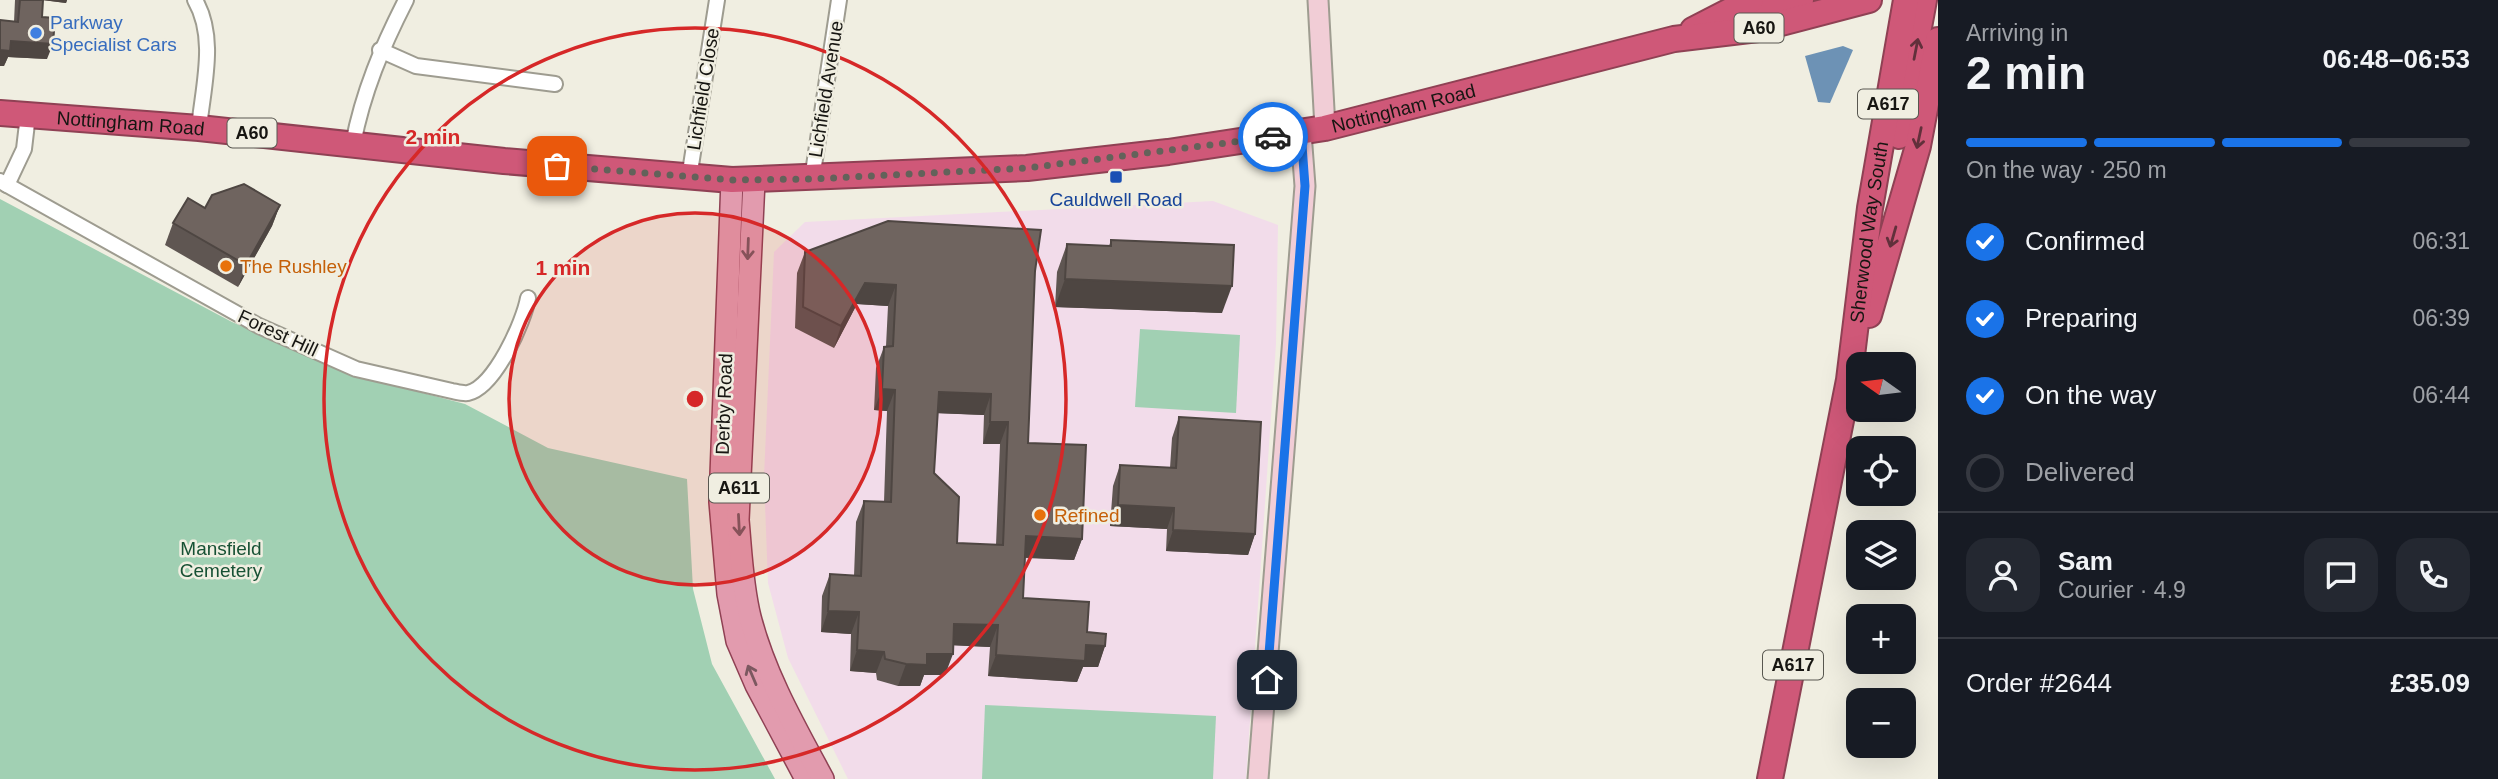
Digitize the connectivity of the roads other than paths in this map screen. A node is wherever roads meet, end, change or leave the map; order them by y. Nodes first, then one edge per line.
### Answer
1 (195, 0) edge
2 (406, 0) edge
3 (717, 0) edge
4 (839, 0) edge
5 (1318, 0) edge
6 (1751, 0) edge
7 (1801, 0) edge
8 (1869, 0) edge
9 (1906, 0) edge
10 (1924, 0) edge
11 (1723, 15) junction
12 (1674, 39) junction
13 (380, 50) junction
14 (1937, 50) edge
15 (555, 83) dead end
16 (0, 113) edge
17 (28, 116) junction
18 (199, 128) junction
19 (1313, 130) junction
20 (353, 144) junction
21 (689, 178) junction
22 (812, 179) junction
23 (743, 181) junction
24 (3, 183) edge
25 (1870, 208) junction
26 (528, 298) dead end
27 (1852, 352) edge
28 (1857, 352) edge
29 (1846, 395) edge
30 (806, 779) edge
31 (823, 779) edge
32 (1258, 779) edge
33 (1770, 779) edge

1 - 18 street
2 - 13 street
3 - 21 street, Lichfield Close
4 - 22 street, Lichfield Avenue
5 - 19 street
6 - 11 highway, Nottingham Road / A60
7 - 11 highway
8 - 12 highway, Nottingham Road / A60
9 - 25 highway, Sherwood Way South / A617
25 -> 10 highway
11 - 12 highway, Nottingham Road / A60
12 - 19 highway, Nottingham Road / A60
13 - 15 street
13 - 20 street
14 -> 28 highway, Sherwood Way South / A617
16 - 17 highway, Nottingham Road / A60
17 - 18 highway, Nottingham Road / A60
17 - 24 street
18 - 20 highway, Nottingham Road / A60
19 - 22 highway, Nottingham Road / A60
19 - 32 street
20 - 21 highway, Nottingham Road / A60
21 - 23 highway, Nottingham Road / A60
22 - 23 highway, Nottingham Road / A60
30 -> 23 main road, Derby Road / A611
23 -> 31 main road, Derby Road / A611
24 - 26 street, Forest Hill
25 - 27 highway, Sherwood Way South / A617
29 - 33 highway, Sherwood Way South / A617

